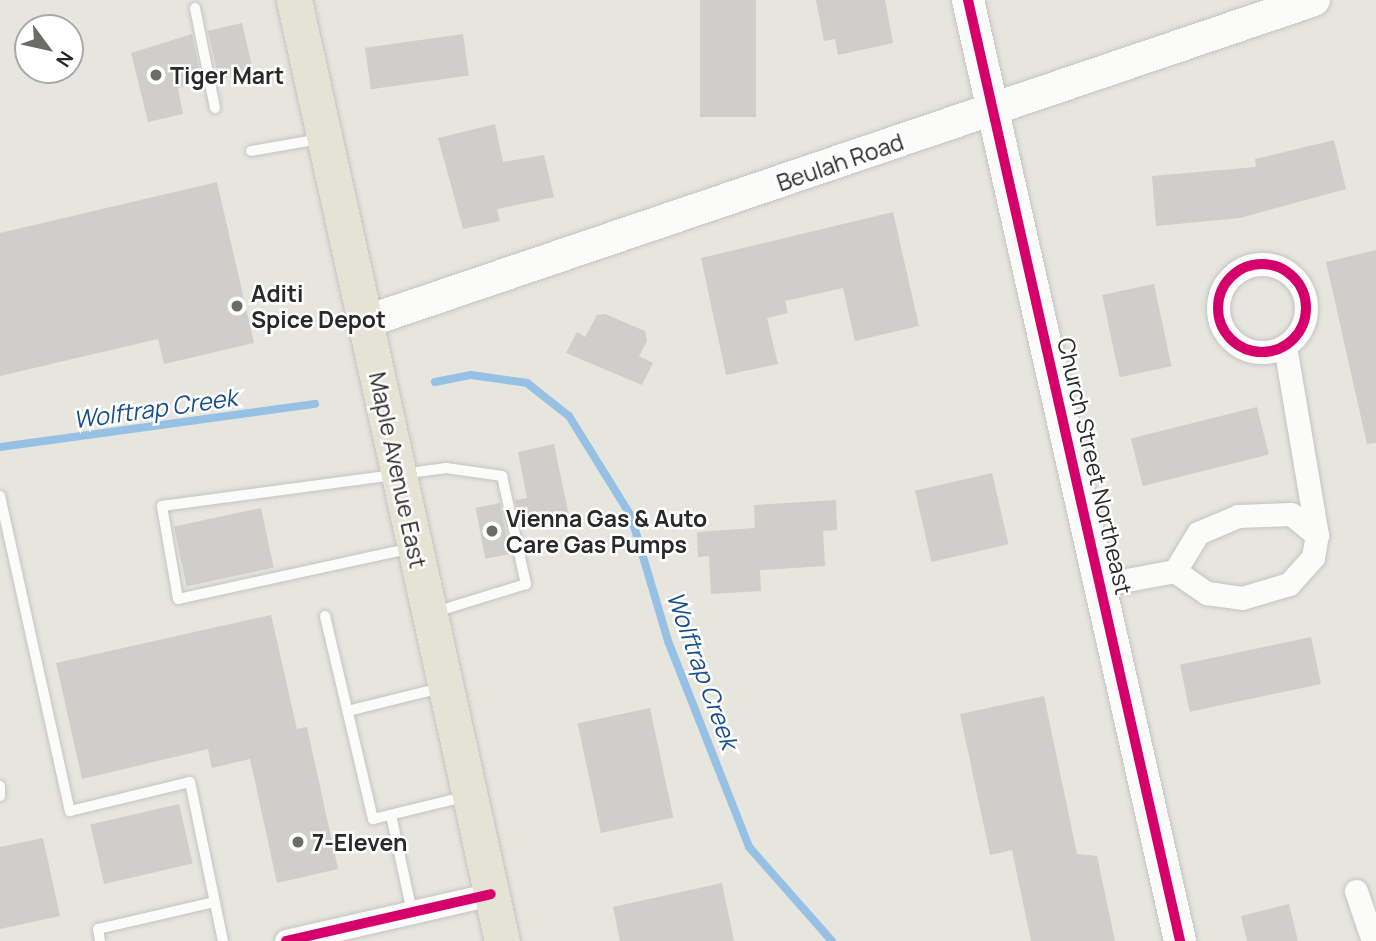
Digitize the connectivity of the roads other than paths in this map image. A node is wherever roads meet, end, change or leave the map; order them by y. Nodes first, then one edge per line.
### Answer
1 (294, 0) edge
2 (968, 0) edge
3 (1314, 0) edge
4 (195, 8) dead end
5 (215, 108) dead end
6 (994, 110) junction
7 (325, 138) junction
8 (251, 151) dead end
9 (365, 322) junction
10 (1285, 346) dead end
11 (398, 474) junction
12 (0, 496) edge
13 (1317, 535) junction
14 (415, 548) junction
15 (1175, 570) junction
16 (1100, 585) junction
17 (430, 614) junction
18 (325, 616) dead end
19 (446, 687) junction
20 (348, 711) junction
21 (0, 786) edge
22 (470, 795) junction
23 (0, 796) edge
24 (391, 815) junction
25 (1356, 891) dead end
26 (491, 894) junction
27 (214, 902) junction
28 (412, 912) junction
29 (100, 941) edge
30 (223, 941) edge
31 (286, 941) edge
32 (502, 941) edge
33 (1180, 941) edge
34 (1373, 941) edge

1 - 7 main road, Maple Avenue East
2 - 6 main road, Church Street Northeast
3 - 6 main road, Beulah Road
4 - 5 lane
6 - 9 main road, Beulah Road
6 - 16 main road, Church Street Northeast
7 - 8 lane
7 - 9 main road, Maple Avenue East
9 - 11 main road, Maple Avenue East
10 - 13 street
11 - 14 main road, Maple Avenue East
11 - 14 lane
11 - 17 lane
12 - 27 lane
13 - 15 street
13 - 15 street
14 - 17 main road, Maple Avenue East
15 - 16 street
16 - 33 main road, Church Street Northeast
17 - 19 main road, Maple Avenue East
18 - 20 lane
19 - 20 lane
19 - 22 main road, Maple Avenue East
20 - 24 lane
21 - 23 lane
22 - 24 lane
22 - 26 main road, Maple Avenue East
24 - 28 lane
25 - 34 street
26 - 28 street
26 - 32 main road, Maple Avenue East
27 - 29 lane
27 - 30 lane
28 - 31 street

